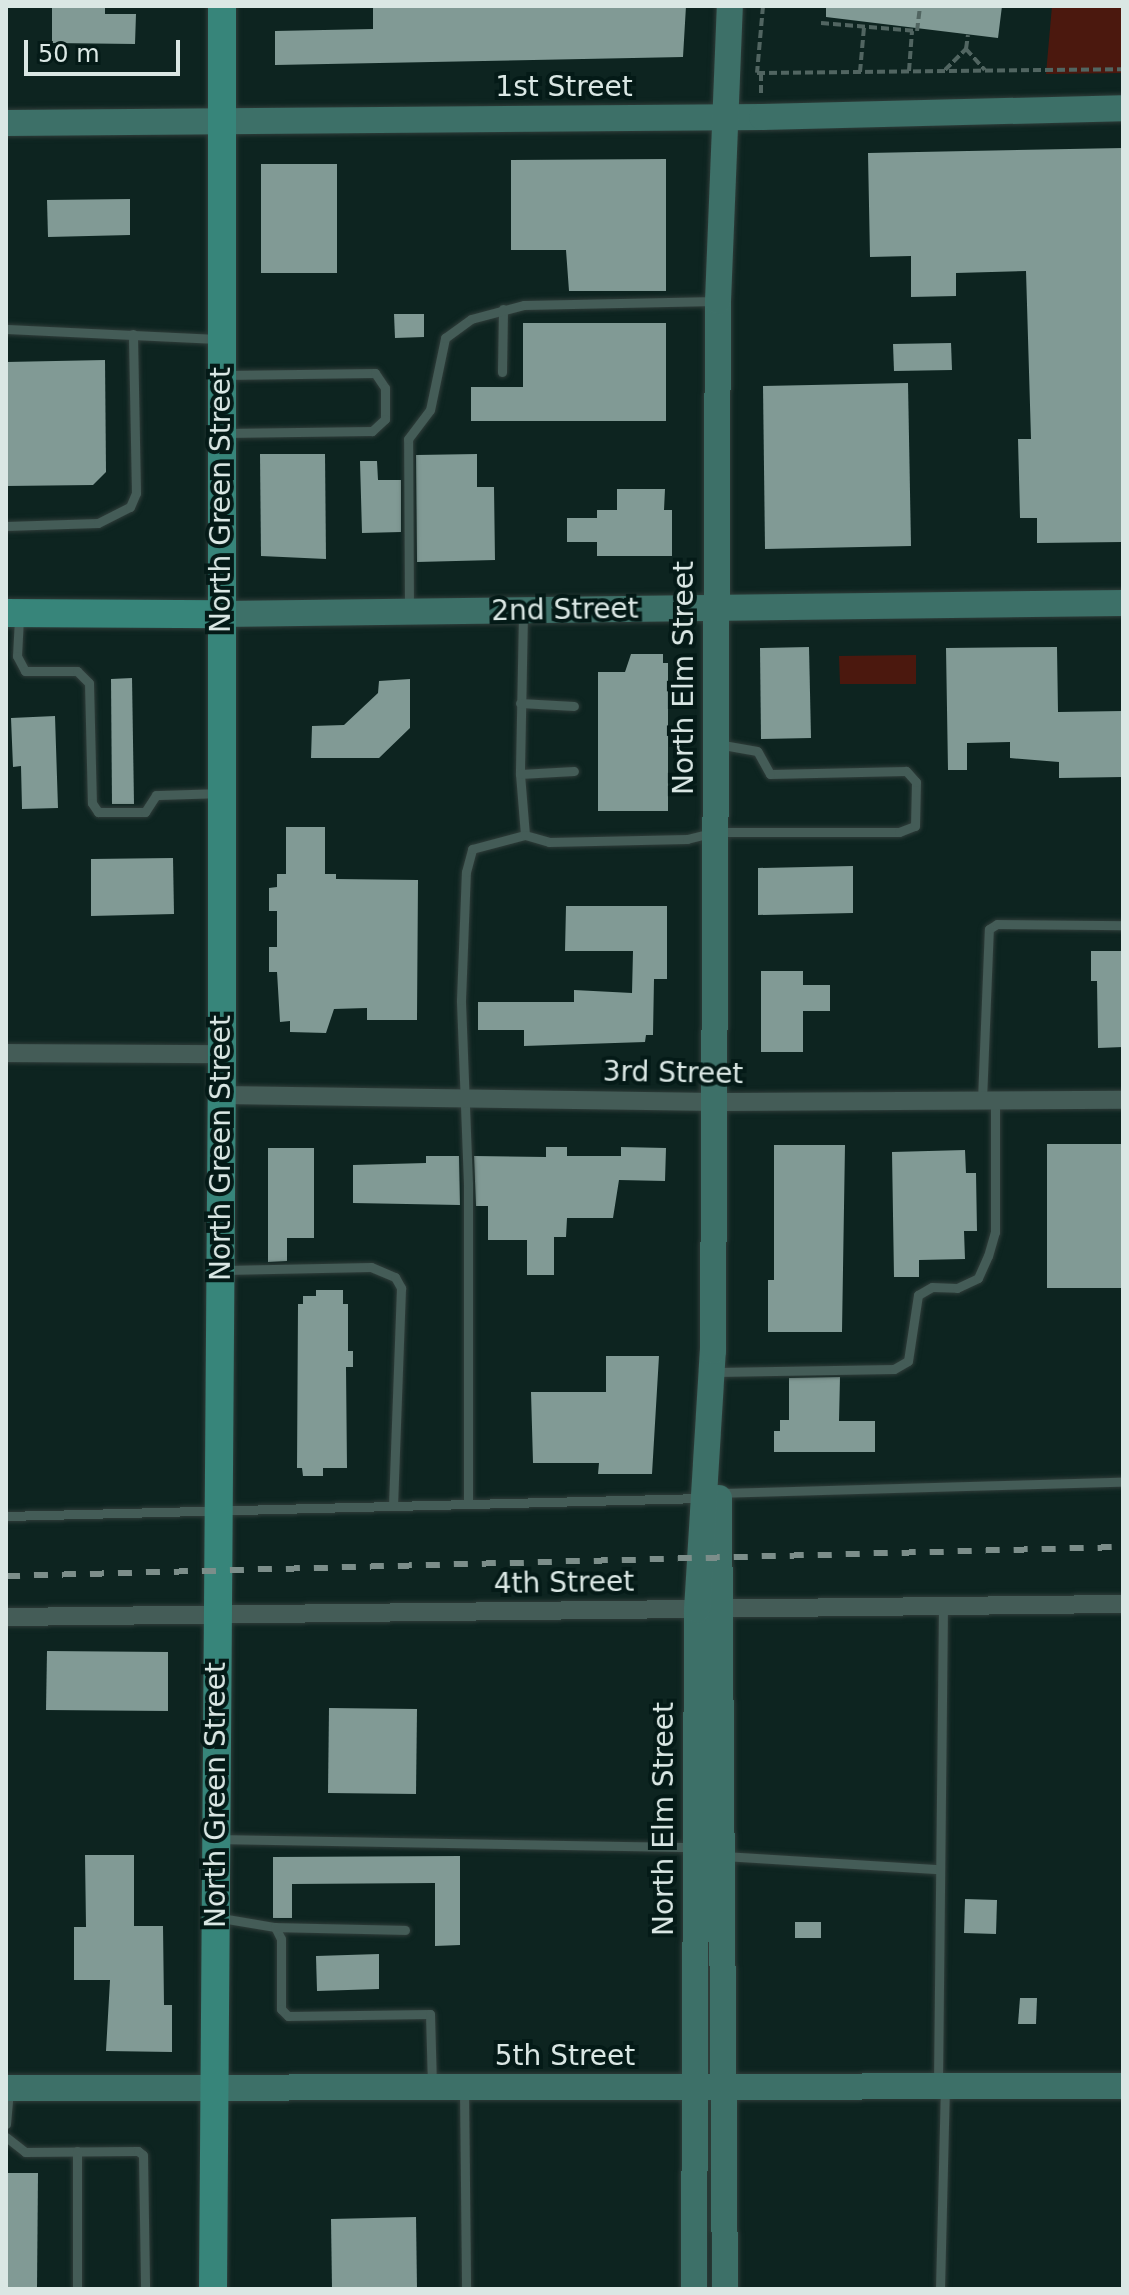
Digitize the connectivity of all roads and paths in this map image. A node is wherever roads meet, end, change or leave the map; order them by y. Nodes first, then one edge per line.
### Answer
1 (222, 6) edge
2 (730, 6) edge
3 (763, 6) edge
4 (920, 6) edge
5 (821, 23) dead end
6 (864, 27) junction
7 (912, 31) junction
8 (968, 35) dead end
9 (966, 49) junction
10 (1123, 69) edge
11 (945, 70) junction
12 (985, 70) junction
13 (909, 71) junction
14 (860, 72) junction
15 (1123, 108) edge
16 (722, 118) junction
17 (221, 122) junction
18 (6, 123) edge
19 (718, 301) junction
20 (503, 309) junction
21 (6, 329) edge
22 (133, 334) junction
23 (221, 339) junction
24 (502, 372) dead end
25 (221, 375) junction
26 (221, 433) junction
27 (6, 526) edge
28 (1123, 603) edge
29 (715, 608) junction
30 (523, 610) junction
31 (409, 612) junction
32 (13, 613) edge
33 (221, 614) junction
34 (520, 703) junction
35 (574, 706) dead end
36 (716, 743) junction
37 (574, 771) dead end
38 (520, 774) junction
39 (222, 793) junction
40 (716, 832) junction
41 (525, 835) junction
42 (1123, 925) edge
43 (6, 1053) edge
44 (222, 1054) junction
45 (222, 1095) junction
46 (463, 1098) junction
47 (988, 1100) junction
48 (1123, 1100) edge
49 (716, 1102) junction
50 (220, 1270) junction
51 (713, 1361) junction
52 (1123, 1482) edge
53 (712, 1496) junction
54 (468, 1504) junction
55 (393, 1506) junction
56 (218, 1510) junction
57 (6, 1516) edge
58 (1123, 1604) edge
59 (943, 1606) junction
60 (697, 1610) junction
61 (723, 1610) junction
62 (218, 1615) junction
63 (6, 1617) edge
64 (216, 1838) junction
65 (696, 1847) junction
66 (724, 1856) junction
67 (939, 1869) junction
68 (215, 1917) junction
69 (275, 1927) junction
70 (405, 1930) dead end
71 (1123, 2086) edge
72 (214, 2087) junction
73 (8, 2088) edge
74 (431, 2088) junction
75 (464, 2088) junction
76 (693, 2088) junction
77 (725, 2088) junction
78 (942, 2088) junction
79 (6, 2124) edge
80 (6, 2137) edge
81 (77, 2151) junction
82 (77, 2289) edge
83 (145, 2289) edge
84 (213, 2289) edge
85 (466, 2289) edge
86 (694, 2289) edge
87 (725, 2289) edge
88 (940, 2289) edge

1 - 17 main road, North Green Street
2 - 16 street, North Elm Street
3 - 14 path
4 - 7 path
5 - 6 path
6 - 7 path
6 - 14 path
7 - 13 path
8 - 9 path
9 - 11 path
9 - 12 path
10 - 12 path
11 - 12 path
11 - 13 path
13 - 14 path
15 - 16 street, 1st Street
16 - 17 street, 1st Street
16 - 19 street, North Elm Street
17 - 18 street, 1st Street
17 - 23 main road, North Green Street
19 - 20 lane
19 - 29 street, North Elm Street
20 - 24 lane
20 - 31 lane
21 - 22 lane
22 - 23 lane
22 - 27 lane
23 - 25 main road, North Green Street
25 - 26 main road, North Green Street
25 - 26 lane
26 - 33 main road, North Green Street
28 - 29 street, 2nd Street
29 - 30 street, 2nd Street
29 - 36 street, North Elm Street
30 - 31 street, 2nd Street
30 - 34 lane
31 - 33 street, 2nd Street
32 - 33 main road, 2nd Street
32 - 39 lane
33 - 39 main road, North Green Street
34 - 35 lane
34 - 38 lane
36 - 40 street, North Elm Street
36 - 40 lane
37 - 38 lane
38 - 41 lane
39 - 44 main road, North Green Street
40 - 41 lane
40 - 49 street, North Elm Street
41 - 46 lane
42 - 47 lane
43 - 44 street
44 - 45 main road, North Green Street
45 - 46 street, 3rd Street
45 - 50 main road, North Green Street
46 - 49 street, 3rd Street
46 - 54 lane
47 - 48 street, 3rd Street
47 - 49 street, 3rd Street
47 - 51 lane
49 - 51 street, North Elm Street
50 - 55 lane
50 - 56 main road, North Green Street
51 - 53 street, North Elm Street
52 - 53 lane
53 - 54 lane
53 - 60 street, North Elm Street
53 - 61 street, North Elm Street
54 - 55 lane
55 - 56 lane
56 - 57 lane
56 - 62 main road, North Green Street
58 - 59 street, 4th Street
59 - 61 street, 4th Street
59 - 67 lane
60 - 61 street, 4th Street
60 - 62 street, 4th Street
60 - 65 street, North Elm Street
61 - 66 street, North Elm Street
62 - 63 street, 4th Street
62 - 64 main road, North Green Street
64 - 65 lane
64 - 68 main road, North Green Street
65 - 76 street, North Elm Street
66 - 67 lane
66 - 77 street, North Elm Street
67 - 78 lane
68 - 69 lane
68 - 72 main road, North Green Street
69 - 70 lane
69 - 74 lane
71 - 78 street, 5th Street
72 - 73 street, 5th Street
72 - 74 street, 5th Street
72 - 84 main road, North Green Street
73 - 79 lane
74 - 75 street, 5th Street
75 - 76 street, 5th Street
75 - 85 lane
76 - 77 street, 5th Street
76 - 86 street, North Elm Street
77 - 78 street, 5th Street
77 - 87 street, North Elm Street
78 - 88 lane
80 - 81 lane
81 - 82 lane
81 - 83 lane

